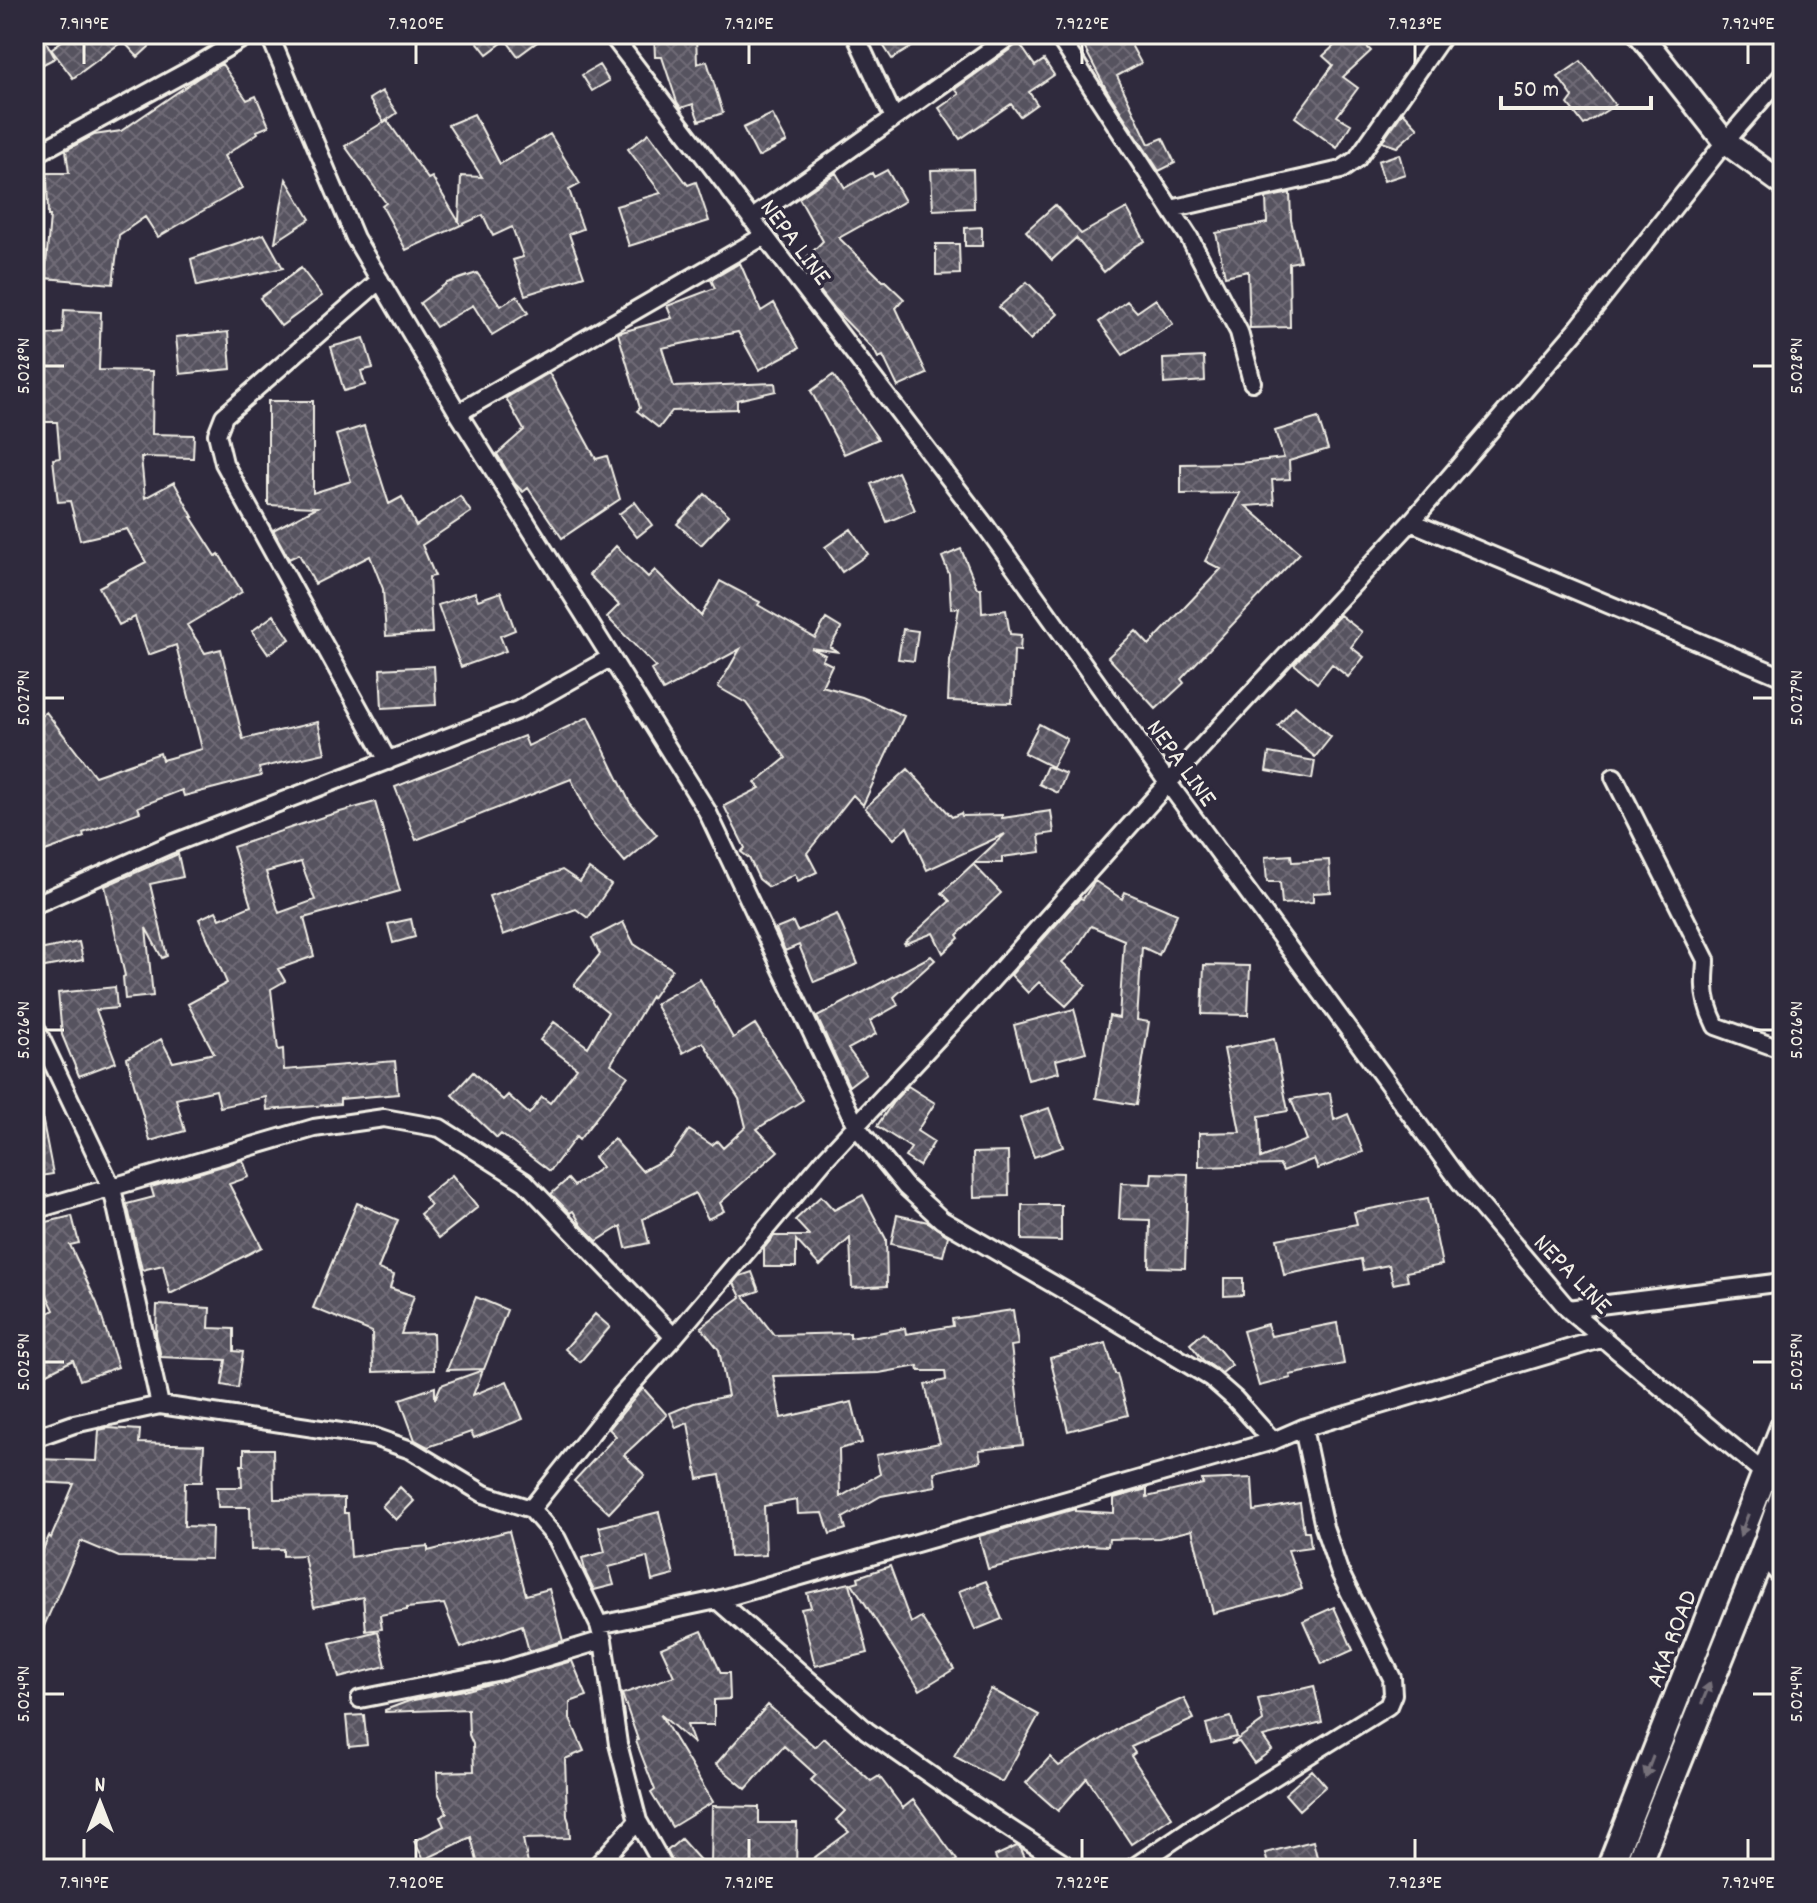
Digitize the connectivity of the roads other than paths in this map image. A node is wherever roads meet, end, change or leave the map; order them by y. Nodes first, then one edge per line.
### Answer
1 (250, 34) edge
2 (269, 34) edge
3 (611, 34) edge
4 (855, 34) edge
5 (1013, 34) edge
6 (1057, 34) edge
7 (1444, 34) edge
8 (1640, 34) edge
9 (1783, 75) edge
10 (894, 118) junction
11 (1725, 142) junction
12 (34, 155) edge
13 (1783, 184) edge
14 (1171, 209) junction
15 (751, 219) junction
16 (764, 236) junction
17 (380, 280) junction
18 (1252, 382) dead end
19 (458, 413) junction
20 (1411, 522) junction
21 (610, 658) junction
22 (1783, 677) edge
23 (388, 761) junction
24 (1614, 777) dead end
25 (1168, 783) junction
26 (34, 905) edge
27 (34, 1024) edge
28 (1783, 1050) edge
29 (856, 1126) junction
30 (112, 1188) junction
31 (34, 1210) edge
32 (1783, 1282) edge
33 (1568, 1309) junction
34 (674, 1337) junction
35 (1604, 1338) junction
36 (160, 1405) junction
37 (1783, 1427) edge
38 (1303, 1428) junction
39 (34, 1438) edge
40 (1273, 1441) junction
41 (1765, 1474) junction
42 (1783, 1496) edge
43 (531, 1509) junction
44 (1762, 1555) junction
45 (1783, 1579) edge
46 (717, 1600) junction
47 (601, 1632) junction
48 (360, 1699) dead end
49 (638, 1821) junction
50 (594, 1869) edge
51 (665, 1869) edge
52 (1072, 1869) edge
53 (1131, 1869) edge
54 (1609, 1869) edge
55 (1636, 1869) edge

1 - 12 street
2 - 17 street
3 - 15 street, NEPA LINE
4 - 10 street
5 - 10 street
6 - 14 street
7 - 14 street
8 - 11 street
9 - 11 street
10 - 15 street
11 - 13 street
11 - 20 street
14 - 18 street
15 - 16 street, NEPA LINE
16 - 19 street
16 - 25 street, NEPA LINE
17 - 19 street
17 - 23 street
19 - 21 street
20 - 22 street
20 - 25 street
21 - 23 street
21 - 29 street
23 - 26 street
24 - 28 street
25 - 29 street
25 - 33 street, NEPA LINE
27 - 30 street
29 - 34 street
29 - 40 street
30 - 31 street
30 - 34 street
30 - 36 street
32 - 33 street
33 - 35 street, NEPA LINE
34 - 43 street
35 - 38 street
35 - 41 street, NEPA LINE
36 - 39 street
36 - 43 street
37 - 41 main road, AKA ROAD
38 - 40 street
38 - 53 street
40 - 46 street
41 -> 54 main road, AKA ROAD
42 - 44 main road, AKA ROAD
43 - 47 street
44 - 45 street
55 -> 44 main road, AKA ROAD
46 - 47 street
46 - 52 street
47 - 48 street
47 - 49 street
49 - 50 street
49 - 51 street

